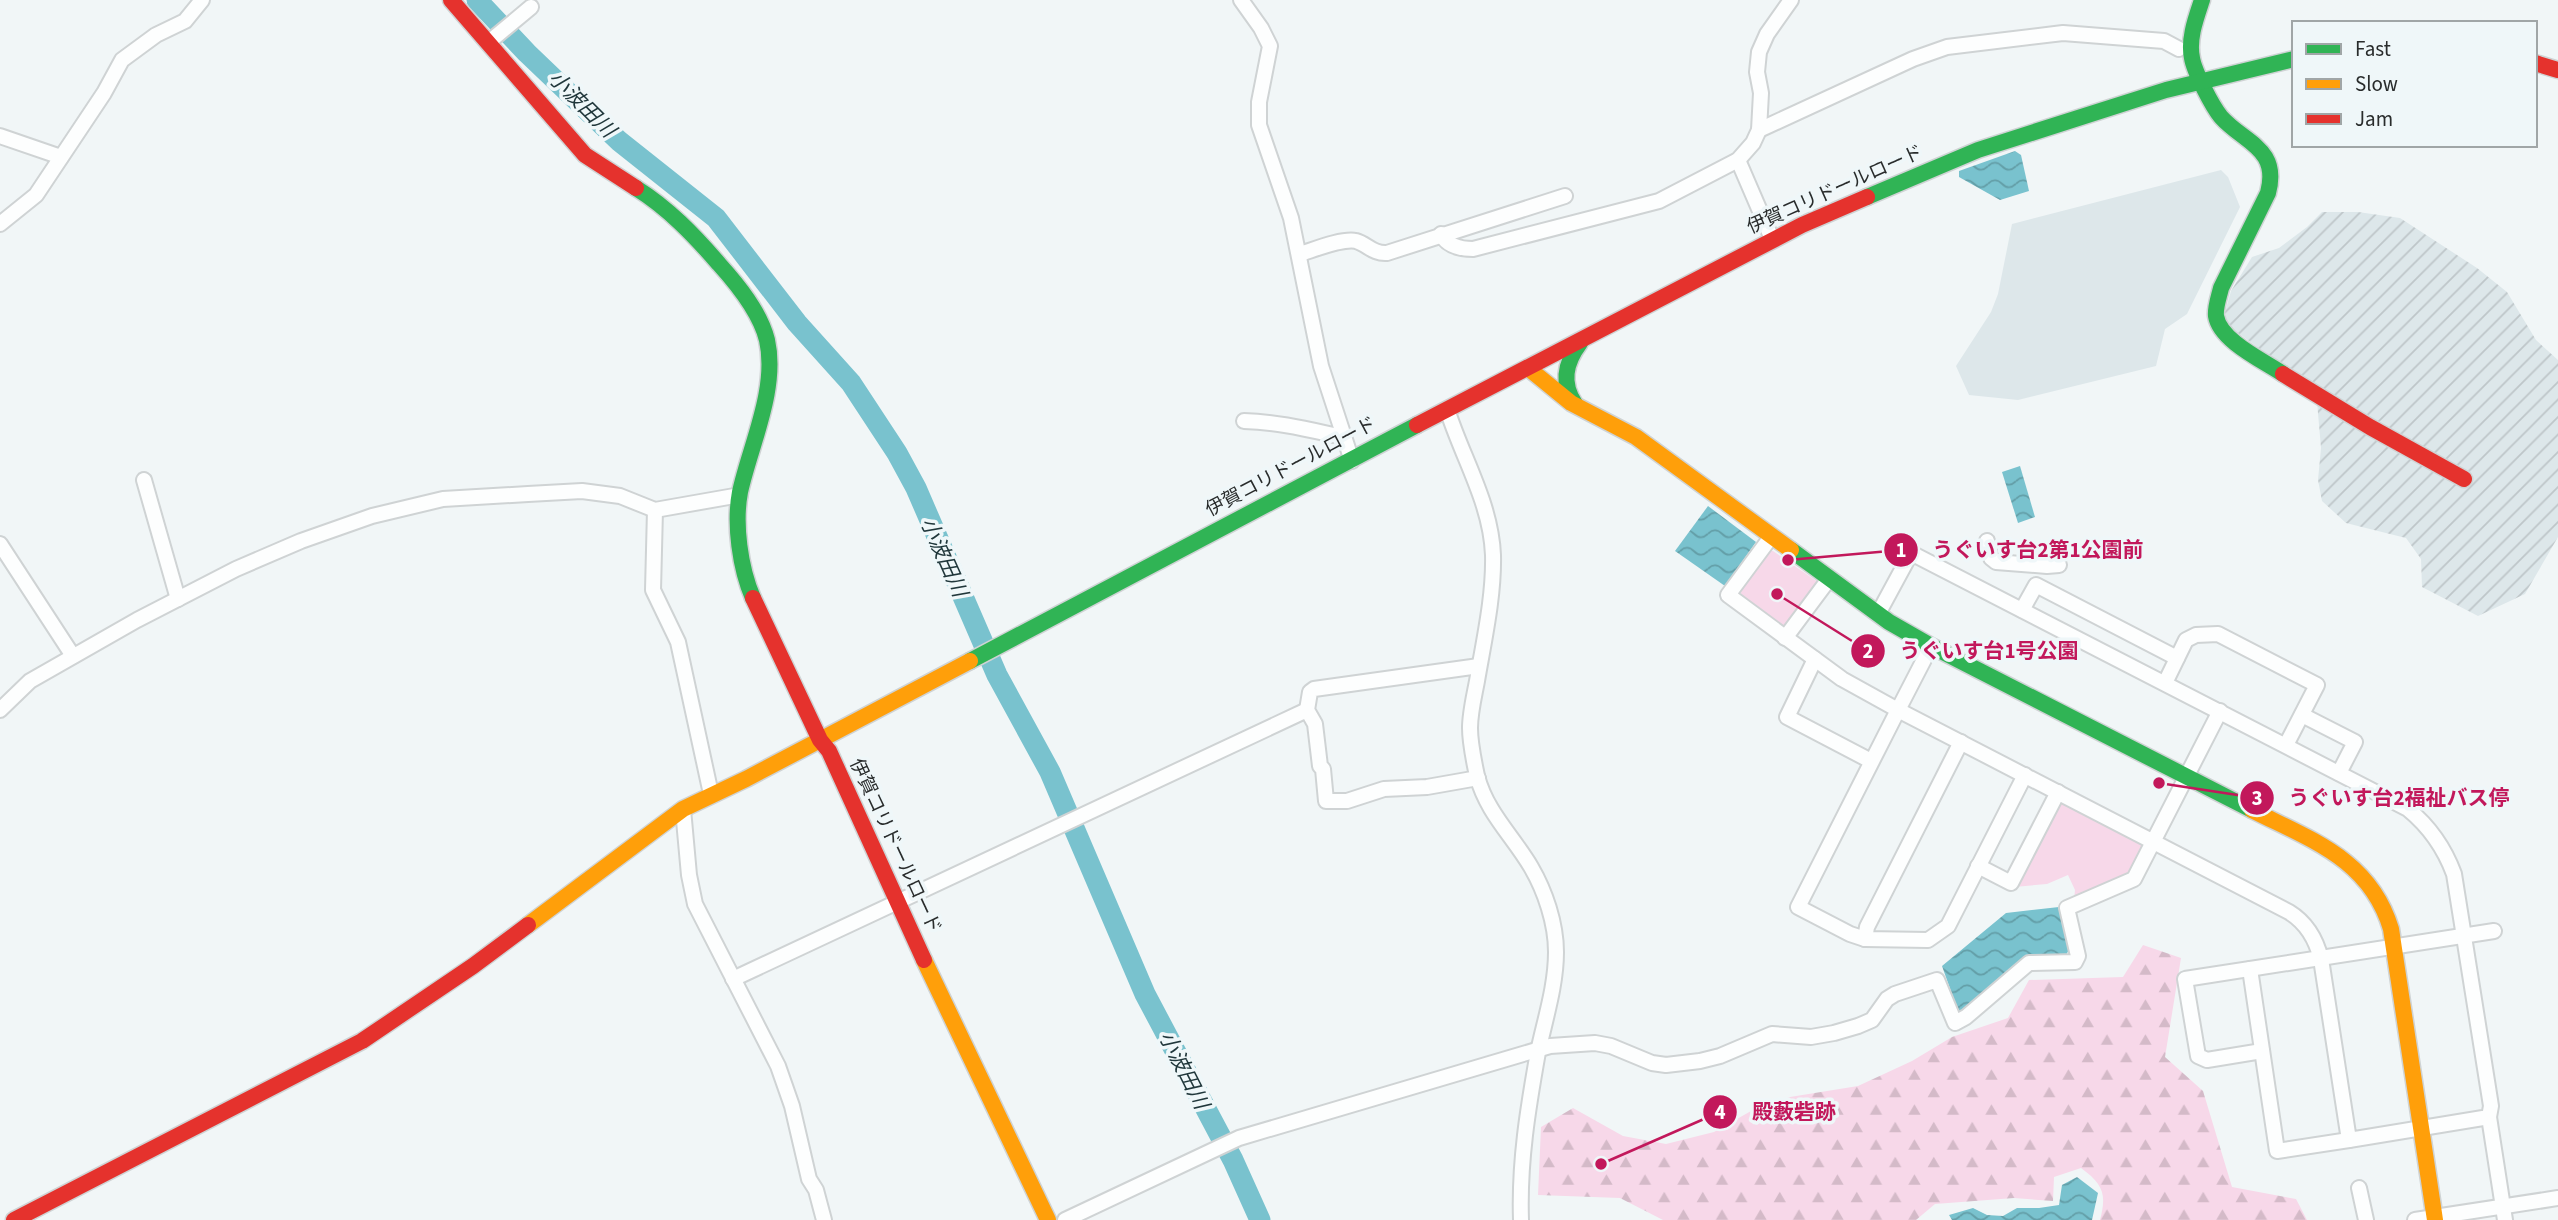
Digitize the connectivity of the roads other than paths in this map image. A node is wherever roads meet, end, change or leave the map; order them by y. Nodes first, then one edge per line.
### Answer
1 (202, 0) edge
2 (451, 0) edge
3 (1241, 0) edge
4 (1791, 0) edge
5 (2202, 0) edge
6 (531, 7) dead end
7 (493, 40) junction
8 (2179, 49) dead end
9 (2292, 60) edge
10 (2537, 64) edge
11 (2558, 70) edge
12 (2201, 83) junction
13 (1759, 130) junction
14 (0, 136) edge
15 (61, 157) junction
16 (1738, 160) junction
17 (1565, 195) dead end
18 (0, 224) edge
19 (1441, 234) junction
20 (1772, 239) junction
21 (1300, 254) junction
22 (1583, 340) junction
23 (1528, 368) junction
24 (1579, 408) junction
25 (1447, 409) junction
26 (1244, 421) dead end
27 (1343, 437) junction
28 (1352, 461) junction
29 (2464, 479) dead end
30 (144, 480) dead end
31 (740, 495) junction
32 (655, 510) junction
33 (1771, 537) junction
34 (1986, 541) dead end
35 (0, 544) edge
36 (1829, 579) junction
37 (2036, 585) junction
38 (178, 599) junction
39 (2022, 610) junction
40 (1878, 614) junction
41 (1785, 638) junction
42 (1931, 646) junction
43 (73, 656) junction
44 (2177, 658) junction
45 (1815, 659) junction
46 (1479, 666) junction
47 (2165, 683) junction
48 (0, 710) edge
49 (1307, 710) junction
50 (1898, 710) junction
51 (2220, 711) junction
52 (2302, 715) junction
53 (820, 740) junction
54 (1961, 742) junction
55 (2286, 745) junction
56 (1871, 761) junction
57 (2339, 773) junction
58 (2025, 775) junction
59 (2187, 777) junction
60 (1478, 778) junction
61 (2058, 792) junction
62 (711, 794) junction
63 (683, 809) junction
64 (2153, 841) junction
65 (1978, 866) junction
66 (897, 903) junction
67 (2494, 931) dead end
68 (2464, 936) junction
69 (1865, 939) junction
70 (2393, 947) junction
71 (2320, 959) junction
72 (2250, 969) junction
73 (733, 979) junction
74 (1539, 1050) junction
75 (2262, 1051) junction
76 (2488, 1117) junction
77 (2420, 1129) junction
78 (2349, 1140) junction
79 (2360, 1188) dead end
80 (2558, 1198) edge
81 (2504, 1213) edge
82 (2435, 1218) edge
83 (14, 1220) edge
84 (824, 1220) edge
85 (1048, 1220) edge
86 (1065, 1220) edge
87 (1521, 1220) edge
88 (2366, 1220) edge
89 (2415, 1220) edge

1 - 15 street
2 - 7 street
3 - 21 street
4 - 13 street
5 - 12 street
6 - 7 street
7 - 31 street
8 - 13 street
9 - 12 street, 伊賀コリドールロード
10 - 11 street
12 - 20 street, 伊賀コリドールロード
12 - 29 street
13 - 16 street
14 - 15 street
15 - 18 street
16 - 19 street
16 - 20 street
17 - 19 street
19 - 21 street
20 - 22 street, 伊賀コリドールロード
21 - 27 street
22 - 23 street, 伊賀コリドールロード
22 - 24 street
23 - 24 street
23 - 25 street, 伊賀コリドールロード
24 - 33 street
25 - 28 street, 伊賀コリドールロード
25 - 46 street
26 - 27 street
27 - 28 street
28 - 53 street, 伊賀コリドールロード
30 - 38 street
31 - 32 street
31 - 53 street
32 - 38 street
32 - 62 street
33 - 36 street
33 - 41 street
34 - 37 street
35 - 43 street
36 - 40 street
36 - 41 street
37 - 39 street
37 - 44 street
38 - 43 street
39 - 40 street
39 - 47 street
40 - 42 street
41 - 45 street
42 - 50 street
42 - 59 street
43 - 48 street
44 - 47 street
44 - 52 street
45 - 50 street
45 - 56 street
46 - 49 street
46 - 60 street
47 - 51 street
49 - 60 street
49 - 66 street
50 - 54 street
50 - 56 street
51 - 55 street
51 - 59 street
52 - 55 street
52 - 57 street
53 - 62 street
53 - 66 street, 伊賀コリドールロード
54 - 58 street
54 - 69 street
55 - 57 street
56 - 69 street
57 - 68 street
58 - 61 street
58 - 65 street
59 - 64 street
59 - 70 street
60 - 74 street
61 - 64 street
61 - 65 street
62 - 63 street
63 - 73 street
63 - 83 street
64 - 71 street
64 - 74 street
65 - 69 street
66 - 73 street
66 - 85 street, 伊賀コリドールロード
67 - 68 street
68 - 70 street
68 - 76 street
70 - 71 street
70 - 77 street
71 - 72 street
71 - 78 street
72 - 75 street
72 - 75 street
73 - 84 street
74 - 86 street
74 - 87 street
75 - 78 street
76 - 77 street
76 - 81 street
77 - 78 street
77 - 82 street
79 - 88 street
80 - 81 street
81 - 82 street
82 - 89 street

